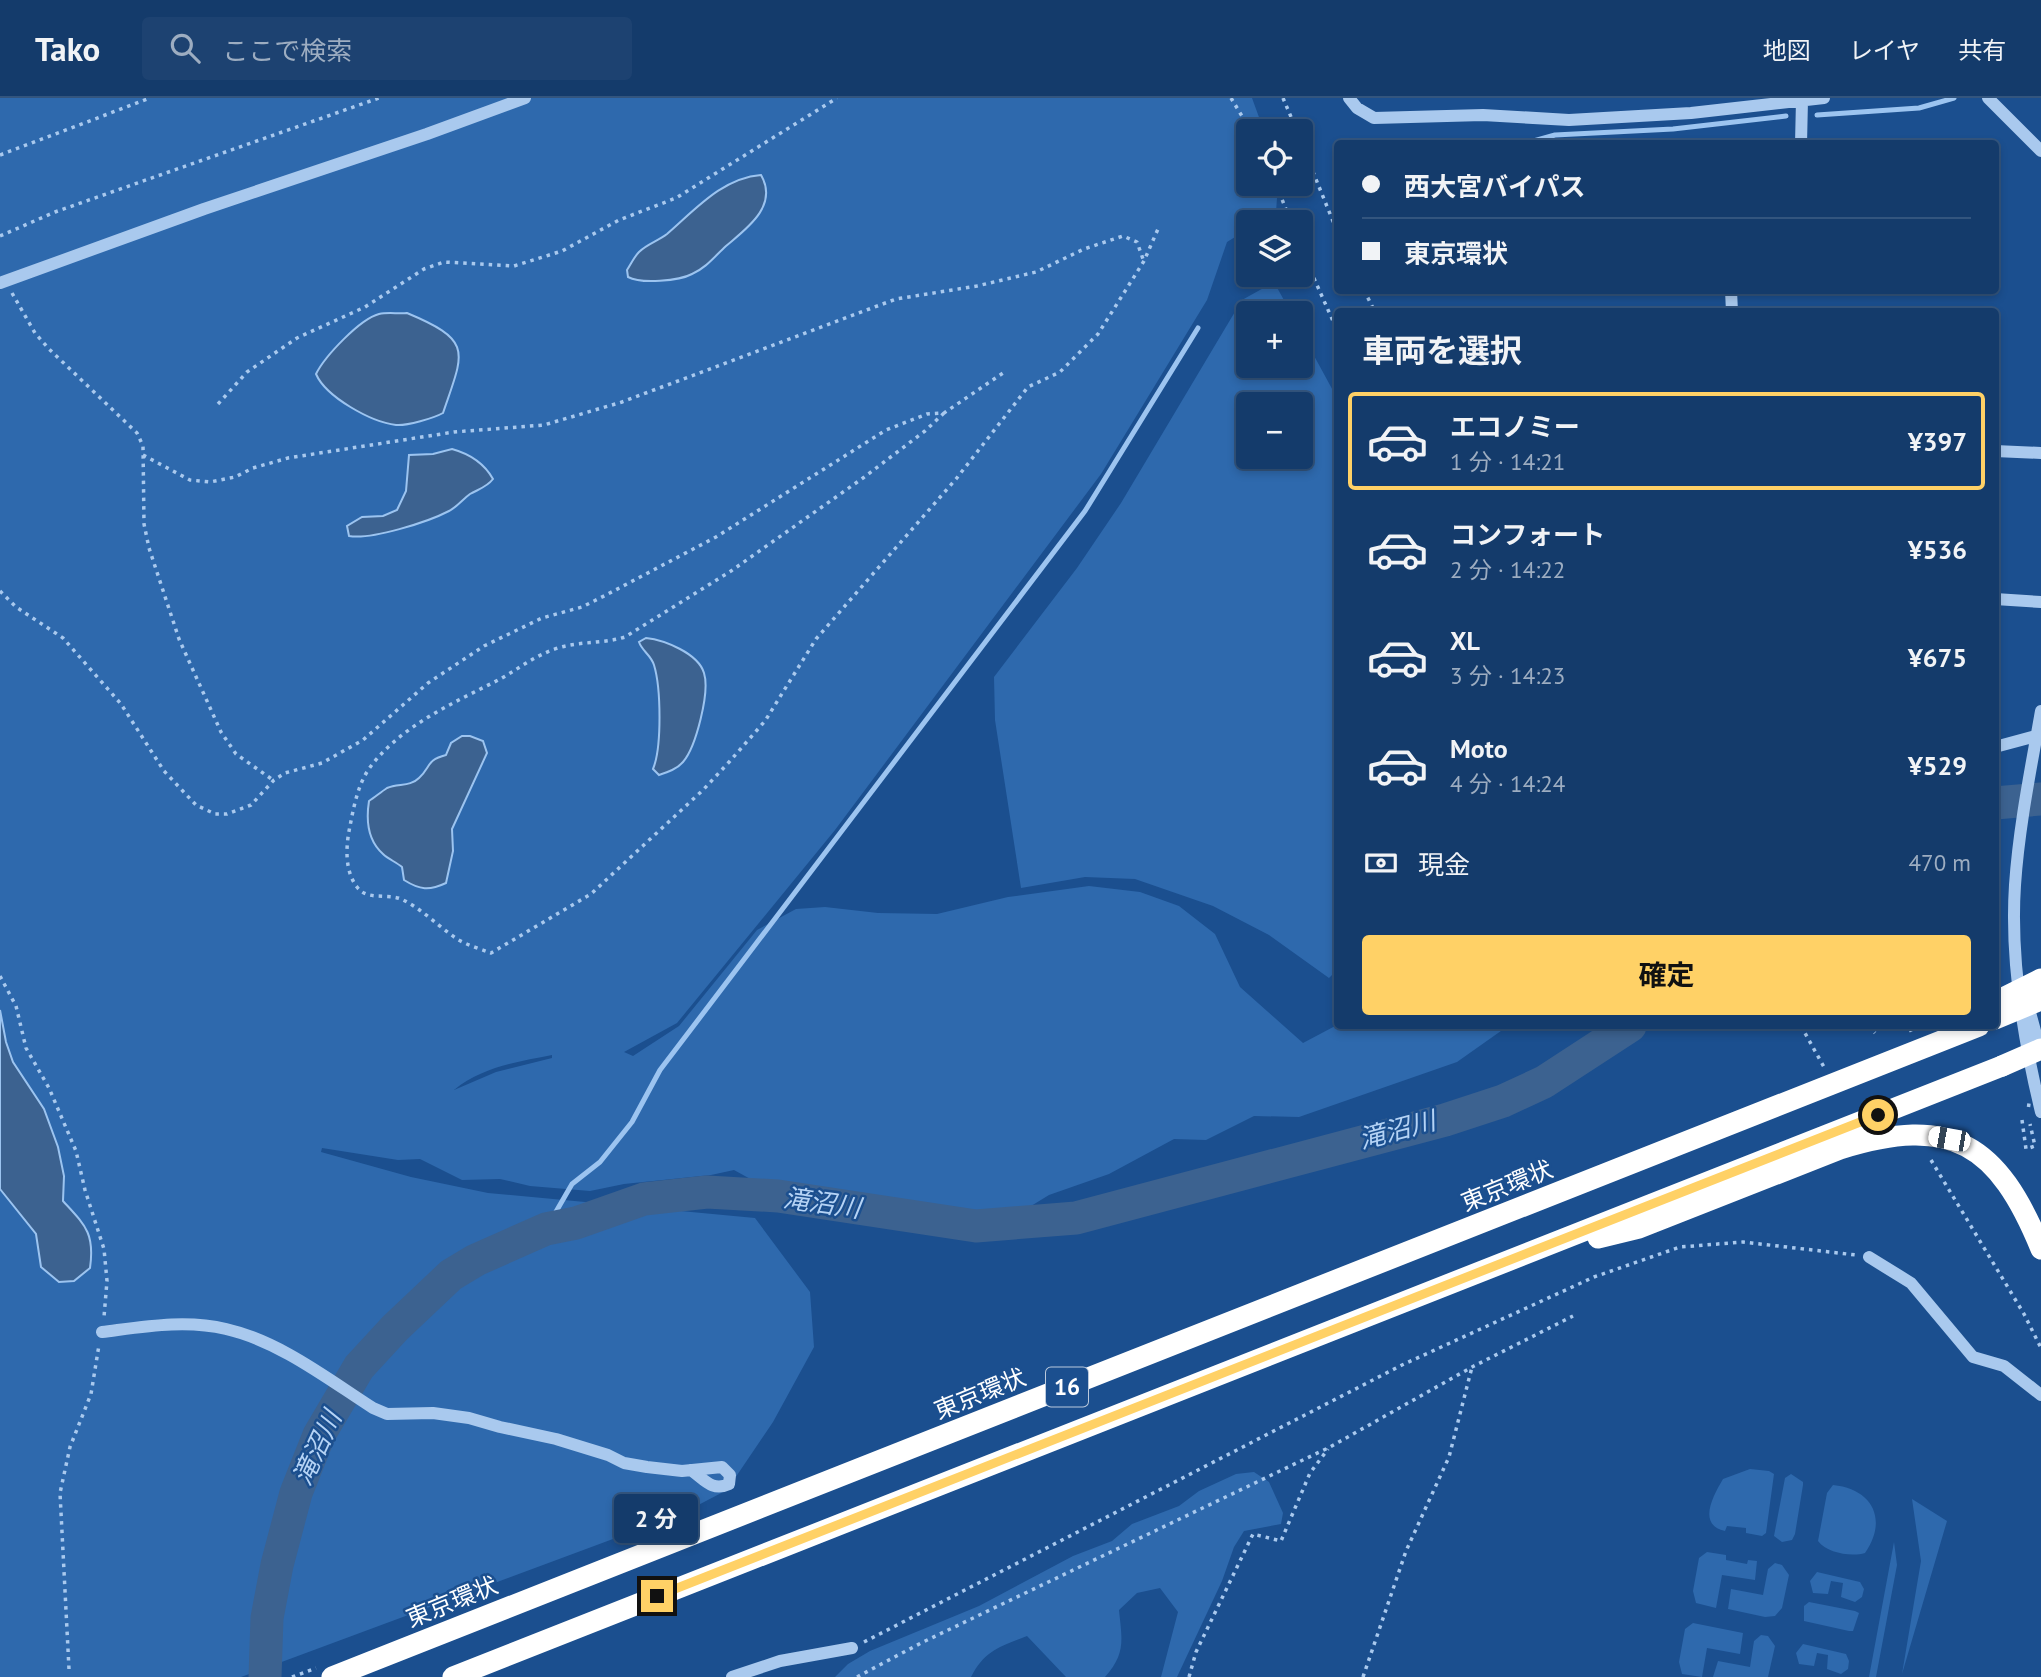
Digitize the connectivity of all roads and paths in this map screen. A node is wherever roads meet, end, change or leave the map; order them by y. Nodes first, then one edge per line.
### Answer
1 (150, 98) edge
2 (379, 98) edge
3 (525, 98) edge
4 (836, 98) edge
5 (1231, 98) edge
6 (1283, 98) edge
7 (1349, 98) edge
8 (1824, 98) edge
9 (1989, 98) edge
10 (1802, 100) junction
11 (1244, 119) edge
12 (1292, 119) edge
13 (1801, 140) edge
14 (2041, 151) edge
15 (0, 155) edge
16 (1313, 172) edge
17 (1334, 224) edge
18 (1158, 229) dead end
19 (0, 236) edge
20 (1144, 261) junction
21 (1313, 276) edge
22 (3, 283) edge
23 (1334, 323) edge
24 (1006, 371) dead end
25 (218, 404) dead end
26 (943, 412) junction
27 (1999, 451) edge
28 (2041, 453) edge
29 (143, 455) junction
30 (0, 591) edge
31 (1999, 599) edge
32 (2041, 602) edge
33 (2041, 711) edge
34 (2036, 736) junction
35 (1999, 746) edge
36 (274, 780) junction
37 (2015, 946) junction
38 (0, 976) edge
39 (2041, 979) edge
40 (1999, 1000) edge
41 (2041, 1000) edge
42 (1999, 1017) edge
43 (1803, 1029) edge
44 (1872, 1029) edge
45 (1944, 1029) edge
46 (1972, 1029) edge
47 (1875, 1033) dead end
48 (2041, 1051) edge
49 (1825, 1069) dead end
50 (1867, 1071) junction
51 (2041, 1109) edge
52 (2022, 1120) dead end
53 (1834, 1142) junction
54 (1931, 1160) dead end
55 (2041, 1250) edge
56 (1869, 1256) joint
57 (1573, 1316) dead end
58 (102, 1332) junction
59 (2041, 1348) edge
60 (1472, 1367) junction
61 (2041, 1395) edge
62 (1330, 1447) junction
63 (691, 1470) dead end
64 (852, 1648) joint
65 (69, 1669) dead end
66 (332, 1677) edge
67 (453, 1677) edge
68 (733, 1677) edge
69 (857, 1677) edge
70 (1189, 1677) edge
71 (1363, 1677) edge

1 - 15 path
2 - 19 path
3 - 22 street
4 - 25 path
5 - 11 path
6 - 12 path
7 - 10 street
8 - 10 street
9 - 14 street
10 - 13 street
16 - 17 path
18 - 20 path
20 - 26 path
20 - 29 path
21 - 23 path
22 - 29 path
24 - 26 path
26 - 36 path
27 - 28 street
29 - 36 path
30 - 36 path
31 - 32 street
33 - 34 street
34 - 35 street
34 - 37 street
37 - 48 street
37 - 51 street
38 - 58 path
39 - 40 highway, bridge
41 - 42 highway, bridge
43 - 49 path
44 - 47 path
45 - 50 highway
46 - 50 highway, 16
48 - 53 highway, bridge
50 - 66 highway, 東京環状 / 16
51 - 52 path, bridge
53 - 55 highway
53 - 67 highway, 16
54 - 59 path
56 - 61 street
56 - 64 path
57 - 60 path
58 - 63 street
58 - 65 path
60 - 62 path
60 - 71 path
62 - 69 path
62 - 70 path
64 - 68 street

